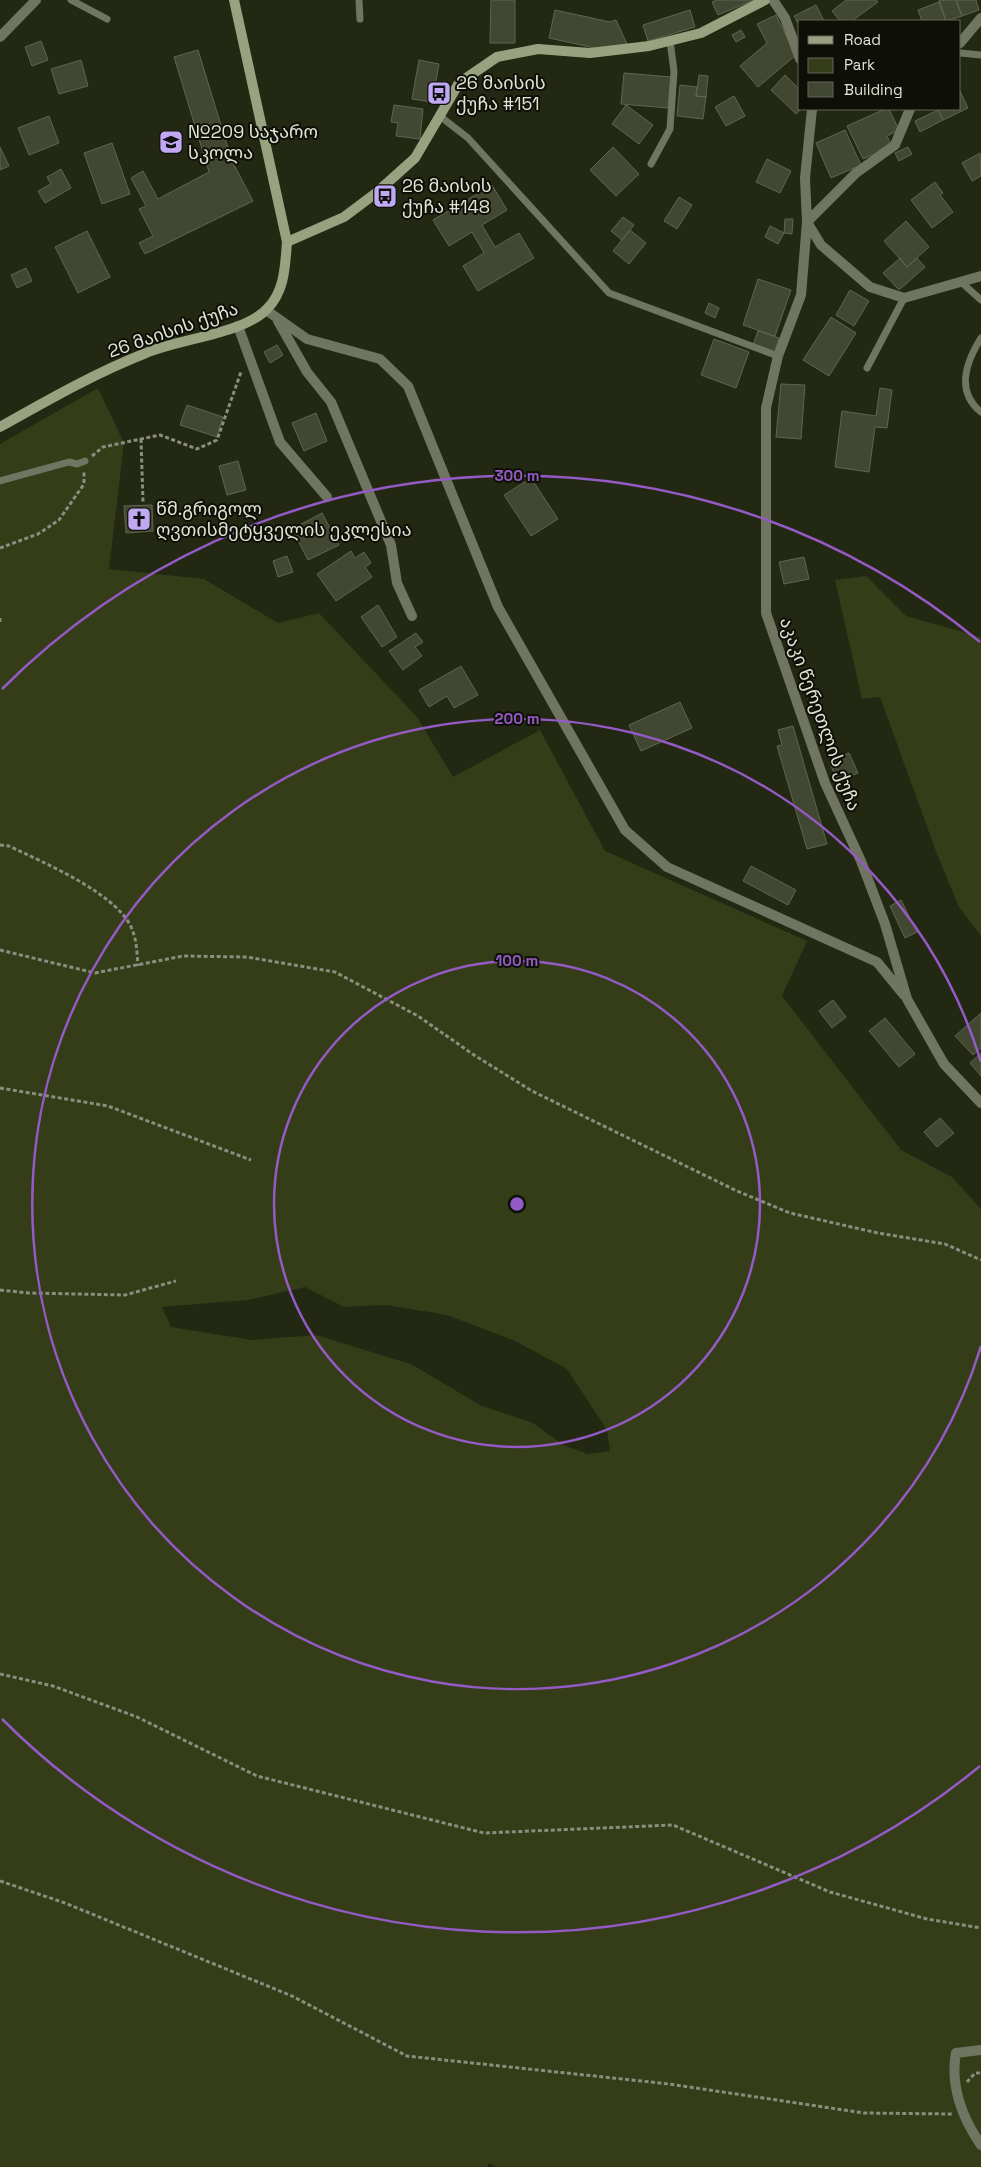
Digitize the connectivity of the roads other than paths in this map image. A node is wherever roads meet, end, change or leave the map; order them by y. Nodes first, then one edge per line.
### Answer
1 (36, 0) edge
2 (71, 0) edge
3 (234, 0) edge
4 (359, 0) edge
5 (765, 0) edge
6 (773, 0) edge
7 (981, 18) edge
8 (107, 19) dead end
9 (360, 19) dead end
10 (0, 37) edge
11 (670, 41) junction
12 (961, 42) edge
13 (961, 52) edge
14 (798, 53) edge
15 (981, 55) edge
16 (812, 110) edge
17 (910, 110) edge
18 (441, 116) junction
19 (652, 164) dead end
20 (807, 222) junction
21 (287, 242) junction
22 (981, 276) edge
23 (961, 282) junction
24 (904, 298) junction
25 (981, 300) edge
26 (266, 310) junction
27 (238, 326) junction
28 (981, 338) edge
29 (778, 356) junction
30 (867, 368) dead end
31 (981, 412) edge
32 (0, 427) edge
33 (85, 461) road end
34 (0, 481) edge
35 (327, 497) dead end
36 (412, 616) dead end
37 (907, 999) junction
38 (981, 1104) edge
39 (981, 2050) edge
40 (981, 2145) edge

1 - 10 street
2 - 8 lane
3 - 21 main road, 26 მაისის ქუჩა
4 - 9 lane
5 - 11 main road
6 - 14 street
7 - 12 street
11 - 18 main road
11 - 19 lane
13 - 15 lane
16 - 20 street, აკაკი წერეთლის ქუჩა
17 - 20 street
18 - 21 main road
18 - 29 lane
20 - 24 street
20 - 29 street, აკაკი წერეთლის ქუჩა
21 - 26 main road, 26 მაისის ქუჩა
22 - 23 street
23 - 24 street
23 - 25 lane
24 - 30 lane
26 - 27 main road, 26 მაისის ქუჩა
26 - 36 street
26 - 37 street
27 - 32 main road, 26 მაისის ქუჩა
27 - 35 street
28 - 31 lane
29 - 37 street, აკაკი წერეთლის ქუჩა
33 - 34 lane
37 - 38 street, აკაკი წერეთლის ქუჩა
39 - 40 street

